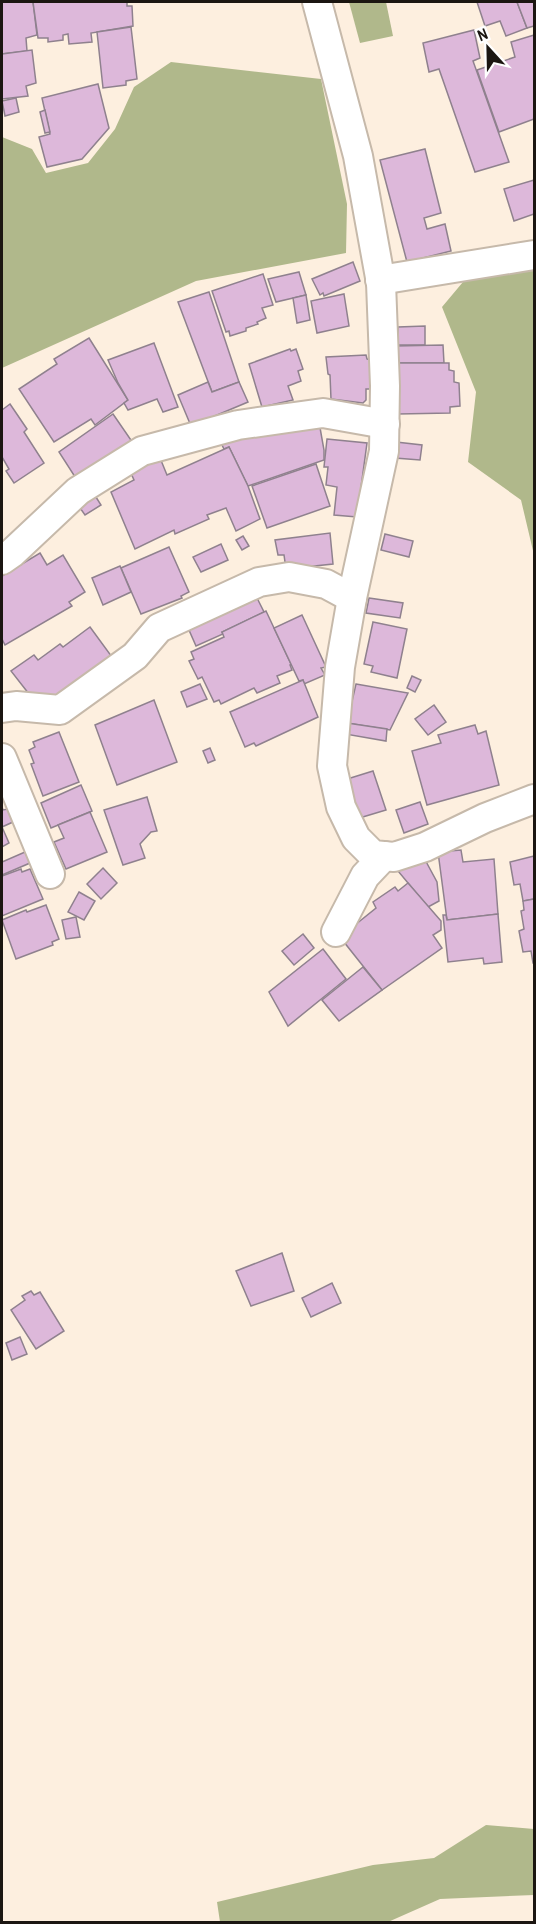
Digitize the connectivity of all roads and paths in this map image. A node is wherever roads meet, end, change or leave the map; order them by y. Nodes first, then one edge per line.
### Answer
1 (317, 2) edge
2 (534, 255) edge
3 (380, 280) junction
4 (385, 424) junction
5 (2, 561) edge
6 (352, 598) junction
7 (2, 708) edge
8 (2, 758) edge
9 (534, 799) edge
10 (384, 856) junction
11 (50, 874) dead end
12 (336, 932) dead end

1 - 3 street
2 - 3 street
3 - 4 street
4 - 5 street
4 - 6 street
6 - 7 street
6 - 10 street
8 - 11 street
9 - 10 street
10 - 12 street

